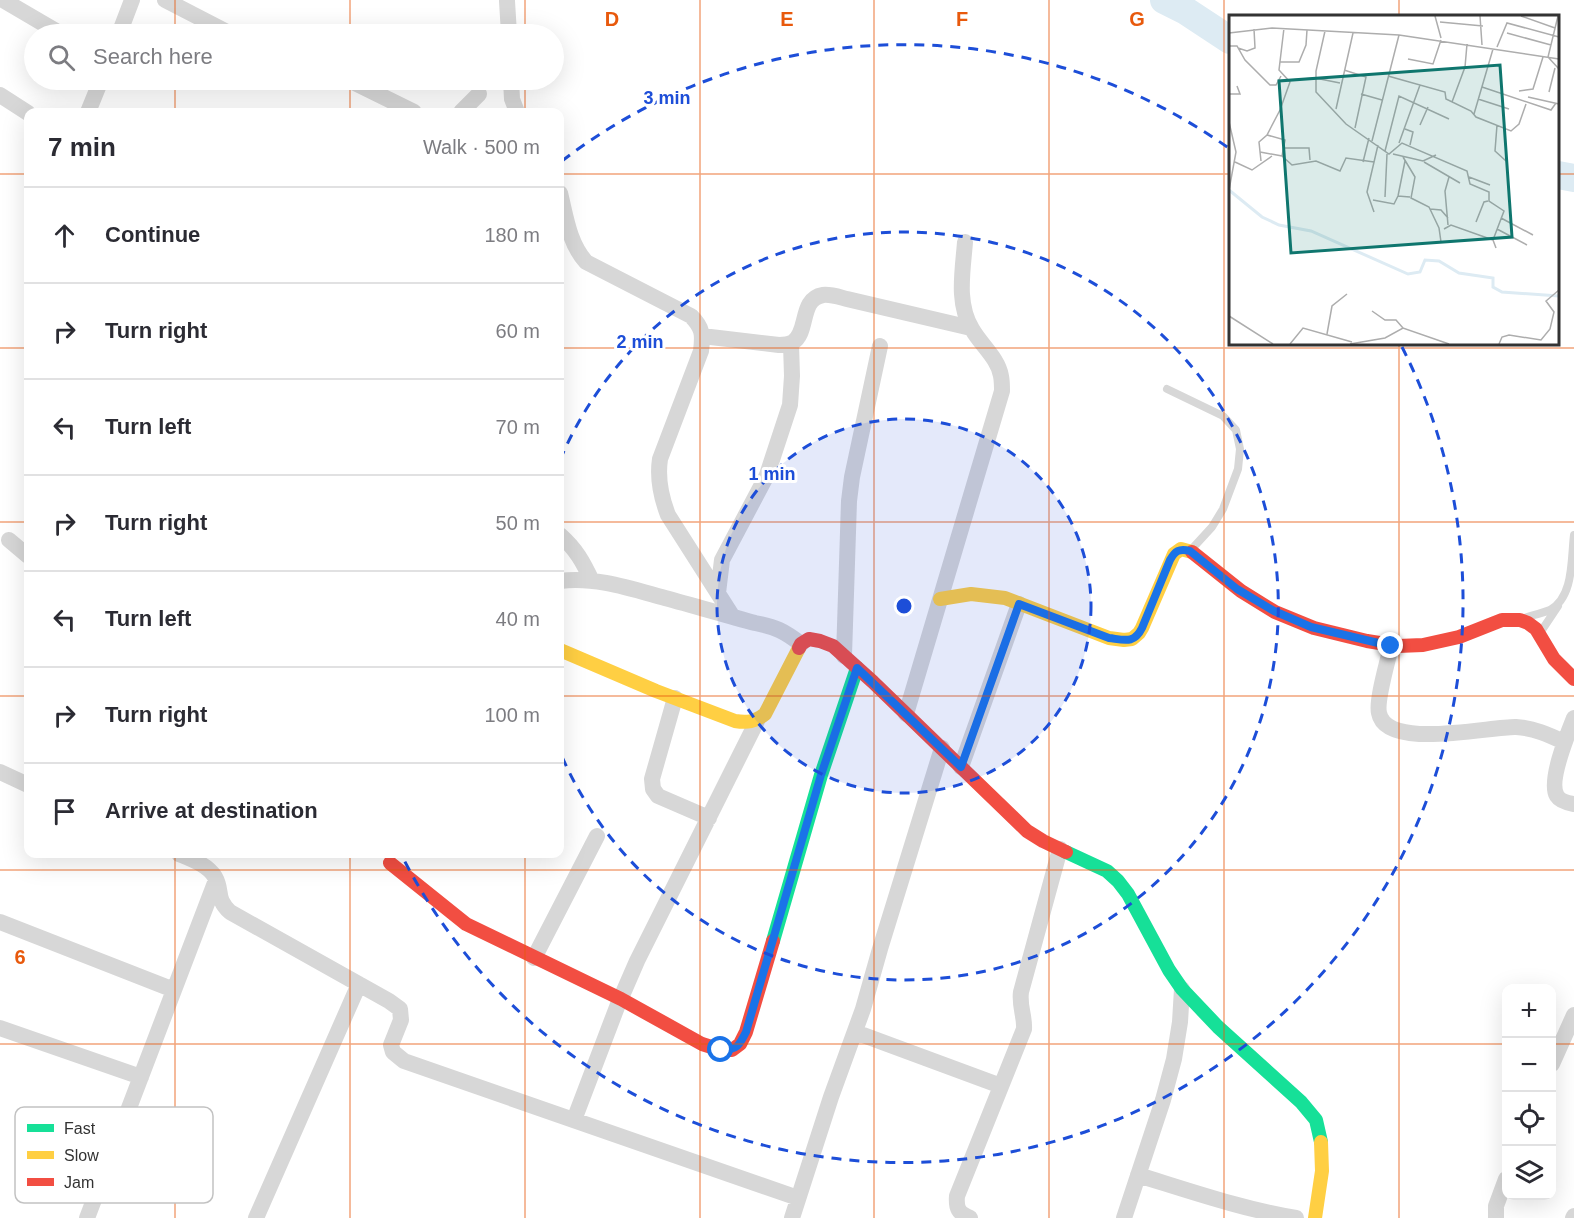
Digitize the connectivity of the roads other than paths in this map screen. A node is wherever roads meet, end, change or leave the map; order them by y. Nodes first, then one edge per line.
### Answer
1 (3, 0) edge
2 (132, 0) edge
3 (165, 0) edge
4 (507, 1) edge
5 (44, 24) edge
6 (123, 24) edge
7 (212, 24) edge
8 (508, 24) edge
9 (97, 90) edge
10 (369, 90) edge
11 (512, 90) edge
12 (479, 94) dead end
13 (0, 95) edge
14 (89, 108) edge
15 (406, 108) edge
16 (465, 108) edge
17 (515, 108) edge
18 (24, 110) edge
19 (564, 223) edge
20 (566, 238) edge
21 (966, 242) dead end
22 (971, 328) junction
23 (702, 336) junction
24 (791, 344) junction
25 (880, 346) dead end
26 (1167, 389) dead end
27 (1574, 535) edge
28 (564, 539) edge
29 (9, 540) dead end
30 (1190, 551) junction
31 (24, 553) edge
32 (564, 580) edge
33 (592, 581) junction
34 (718, 593) junction
35 (940, 599) junction
36 (1019, 604) junction
37 (1559, 604) junction
38 (733, 617) junction
39 (1518, 619) junction
40 (1540, 633) junction
41 (801, 644) junction
42 (1391, 646) junction
43 (564, 652) edge
44 (844, 656) junction
45 (857, 668) junction
46 (1574, 679) edge
47 (675, 698) junction
48 (906, 714) junction
49 (1574, 718) edge
50 (757, 721) junction
51 (1564, 742) junction
52 (942, 748) junction
53 (961, 767) junction
54 (0, 772) edge
55 (24, 783) edge
56 (1574, 804) edge
57 (708, 818) junction
58 (597, 836) dead end
59 (1060, 849) junction
60 (189, 858) edge
61 (390, 863) dead end
62 (216, 879) junction
63 (0, 922) edge
64 (534, 958) junction
65 (359, 984) junction
66 (1182, 989) junction
67 (174, 990) junction
68 (621, 999) junction
69 (1574, 1015) edge
70 (0, 1028) edge
71 (855, 1032) junction
72 (1556, 1053) edge
73 (141, 1077) junction
74 (1001, 1086) junction
75 (130, 1107) edge
76 (574, 1120) junction
77 (1138, 1175) junction
78 (1502, 1190) edge
79 (798, 1198) junction
80 (93, 1203) edge
81 (87, 1218) edge
82 (256, 1218) edge
83 (792, 1218) edge
84 (970, 1218) edge
85 (1124, 1218) edge
86 (1296, 1218) edge
87 (1315, 1218) edge
88 (1496, 1218) edge

1 - 5 street
2 - 6 street
3 - 7 street
4 - 8 street
9 - 14 street
10 - 15 street
11 - 17 street
12 - 16 street
13 - 18 street
19 - 20 street
20 - 23 street
21 - 22 street
22 - 24 street
22 - 35 street
23 - 24 street
23 - 34 street
24 - 34 street
25 - 44 street
26 - 30 lane
27 - 37 lane
28 - 33 street
29 - 31 street
30 - 36 street
30 - 42 street
32 - 33 street
33 - 38 street
34 - 38 street
35 - 36 street
35 - 48 street
36 - 53 street
37 - 39 lane
37 - 40 lane
38 - 41 street
39 - 40 street
39 - 42 street
40 - 46 street
41 - 44 street
41 - 50 street
42 - 51 street
43 - 47 street
44 - 45 street
45 - 48 street
45 - 68 street
47 - 50 street
47 - 57 street
48 - 52 street
49 - 51 street
50 - 57 street
51 - 56 street
52 - 53 street
52 - 71 street
53 - 59 street
54 - 55 street
57 - 68 street
58 - 64 street
59 - 66 street
59 - 74 street
60 - 62 street
61 - 64 street
62 - 65 street
62 - 67 street
63 - 67 street
64 - 68 street
65 - 76 street
65 - 82 street
66 - 77 street
66 - 87 street
67 - 73 street
68 - 76 street
69 - 72 street
70 - 73 street
71 - 74 street
71 - 79 street
73 - 75 street
74 - 84 street
76 - 79 street
77 - 85 street
77 - 86 street
78 - 88 street
79 - 83 street
80 - 81 street

